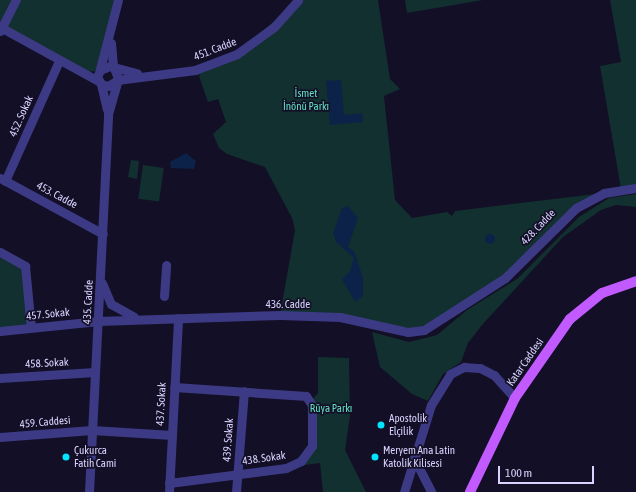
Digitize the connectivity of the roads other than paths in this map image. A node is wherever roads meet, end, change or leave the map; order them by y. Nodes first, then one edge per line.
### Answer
1 (16, 0) edge
2 (118, 0) edge
3 (298, 0) edge
4 (0, 29) edge
5 (110, 30) junction
6 (58, 61) junction
7 (114, 68) junction
8 (74, 69) junction
9 (100, 69) junction
10 (144, 74) junction
11 (117, 81) junction
12 (100, 83) junction
13 (108, 114) junction
14 (3, 180) edge
15 (636, 188) edge
16 (103, 234) junction
17 (0, 252) edge
18 (166, 265) dead end
19 (101, 280) junction
20 (636, 281) edge
21 (164, 296) dead end
22 (467, 302) joint
23 (178, 318) junction
24 (137, 319) junction
25 (98, 320) junction
26 (31, 328) junction
27 (0, 331) edge
28 (95, 372) junction
29 (0, 378) edge
30 (174, 387) junction
31 (244, 391) junction
32 (515, 398) junction
33 (92, 430) junction
34 (172, 435) junction
35 (0, 437) edge
36 (414, 458) junction
37 (237, 474) junction
38 (169, 487) edge
39 (89, 492) edge
40 (236, 492) edge
41 (404, 492) edge
42 (431, 492) edge
43 (470, 492) edge

1 - 4 street
2 - 5 street
3 - 10 street, 451. Cadde
4 - 6 street
5 - 7 street
5 - 9 street
6 - 8 street
6 - 14 street, 452. Sokak
7 - 9 street
7 - 10 street
7 - 11 street
8 - 9 street
8 - 12 street
9 - 12 street
10 - 11 street
11 - 12 street
11 - 13 street
12 - 13 street
13 - 16 street, 435. Cadde
14 - 16 street, 453. Cadde
15 - 22 street, 428. Cadde
16 - 19 street, 435. Cadde
17 - 26 street
18 - 21 street
19 - 24 street
19 - 25 street, 435. Cadde
20 - 32 main road, Katar Caddesi
22 - 23 street, 436. Cadde
23 - 24 street, 436. Cadde
23 - 30 street, 437. Sokak
24 - 25 street, 436. Cadde
25 - 26 street, 457. Sokak
25 - 28 street, 435. Cadde
26 - 27 street, 457. Sokak
28 - 29 street, 458. Sokak
28 - 33 street, 435. Cadde
30 - 31 street, 438. Sokak
30 - 34 street, 437. Sokak
31 - 37 street, 439. Sokak
31 - 37 street, 438. Sokak
32 - 36 street
32 - 43 main road, Katar Caddesi
33 - 34 street, 459. Caddesi
33 - 35 street, 459. Caddesi
33 - 39 street, 435. Cadde
34 - 38 street, 437. Sokak
36 - 41 street
36 - 42 street
37 - 38 street, 438. Sokak
37 - 40 street, 439. Sokak

